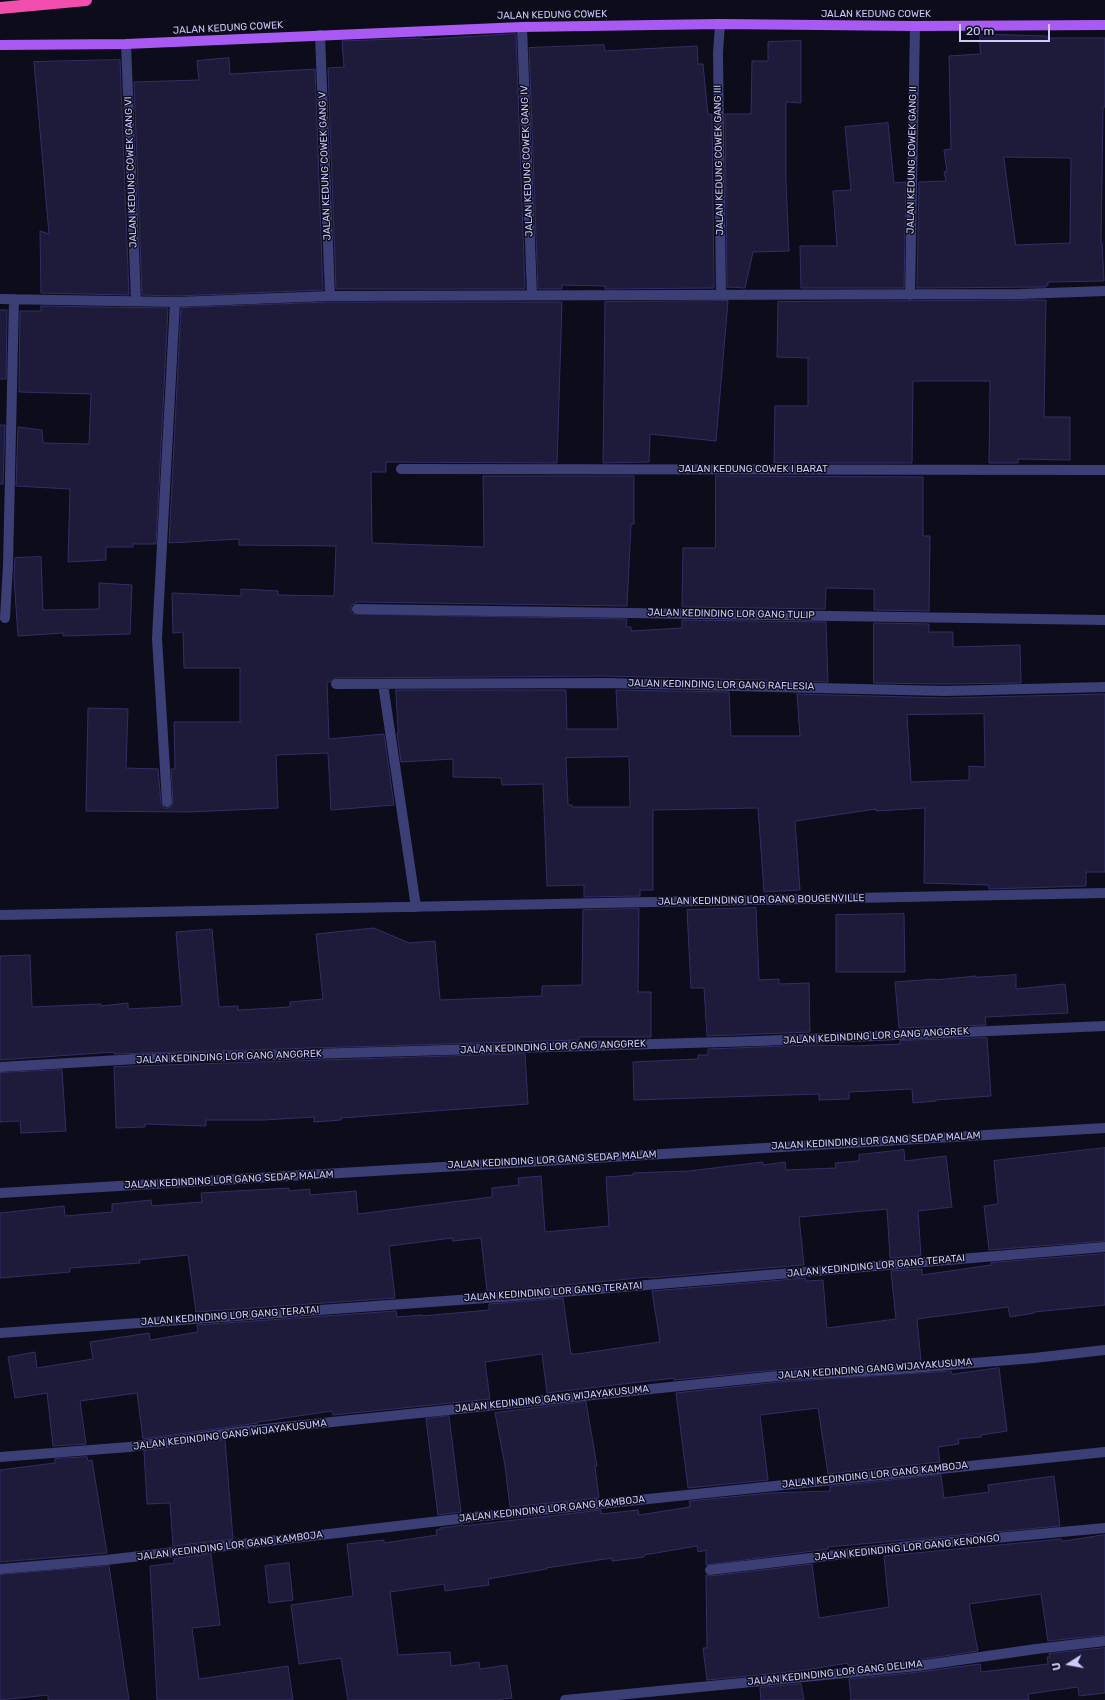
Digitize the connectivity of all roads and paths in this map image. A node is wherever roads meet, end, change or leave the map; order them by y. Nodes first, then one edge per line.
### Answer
1 (86, 0) edge
2 (0, 8) edge
3 (720, 24) junction
4 (1105, 25) edge
5 (915, 26) junction
6 (522, 27) junction
7 (320, 36) junction
8 (126, 44) junction
9 (0, 45) edge
10 (1105, 291) edge
11 (532, 295) junction
12 (721, 295) junction
13 (910, 295) junction
14 (330, 296) junction
15 (0, 299) edge
16 (14, 299) junction
17 (136, 300) junction
18 (175, 302) junction
19 (401, 469) dead end
20 (1105, 470) edge
21 (357, 609) dead end
22 (6, 618) dead end
23 (1105, 620) edge
24 (336, 684) dead end
25 (383, 684) junction
26 (1105, 687) edge
27 (167, 802) dead end
28 (1105, 893) edge
29 (416, 907) junction
30 (0, 915) edge
31 (1105, 1026) edge
32 (0, 1067) edge
33 (1105, 1128) edge
34 (0, 1193) edge
35 (1105, 1247) edge
36 (0, 1333) edge
37 (1105, 1350) edge
38 (1105, 1452) edge
39 (0, 1457) edge
40 (1105, 1528) edge
41 (0, 1569) edge
42 (710, 1570) dead end
43 (1105, 1641) edge
44 (565, 1700) edge

1 - 2 highway
3 - 5 main road, JALAN KEDUNG COWEK
3 - 6 main road, JALAN KEDUNG COWEK
3 - 12 street, JALAN KEDUNG COWEK GANG III
4 - 5 main road, JALAN KEDUNG COWEK
5 - 13 street, JALAN KEDUNG COWEK GANG II
6 - 7 main road, JALAN KEDUNG COWEK
6 - 11 street, JALAN KEDUNG COWEK GANG IV
7 - 8 main road, JALAN KEDUNG COWEK
7 - 14 street, JALAN KEDUNG COWEK GANG V
8 - 9 main road, JALAN KEDUNG COWEK
8 - 17 street, JALAN KEDUNG COWEK GANG VI
10 - 13 street
11 - 12 street
11 - 14 street
12 - 13 street
14 - 18 street
15 - 16 street
16 - 17 street
16 - 22 street
17 - 18 street
18 - 27 street
19 - 20 street, JALAN KEDUNG COWEK I BARAT
21 - 23 street, JALAN KEDINDING LOR GANG TULIP
24 - 25 street, JALAN KEDINDING LOR GANG RAFLESIA
25 - 26 street, JALAN KEDINDING LOR GANG RAFLESIA
25 - 29 street
28 - 29 street, JALAN KEDINDING LOR GANG BOUGENVILLE
29 - 30 street, JALAN KEDINDING LOR GANG BOUGENVILLE
31 - 32 street, JALAN KEDINDING LOR GANG ANGGREK
33 - 34 street, JALAN KEDINDING LOR GANG SEDAP MALAM
35 - 36 street, JALAN KEDINDING LOR GANG TERATAI
37 - 39 street, JALAN KEDINDING GANG WIJAYAKUSUMA
38 - 41 street, JALAN KEDINDING LOR GANG KAMBOJA
40 - 42 street, JALAN KEDINDING LOR GANG KENONGO
43 - 44 street, JALAN KEDINDING LOR GANG DELIMA

